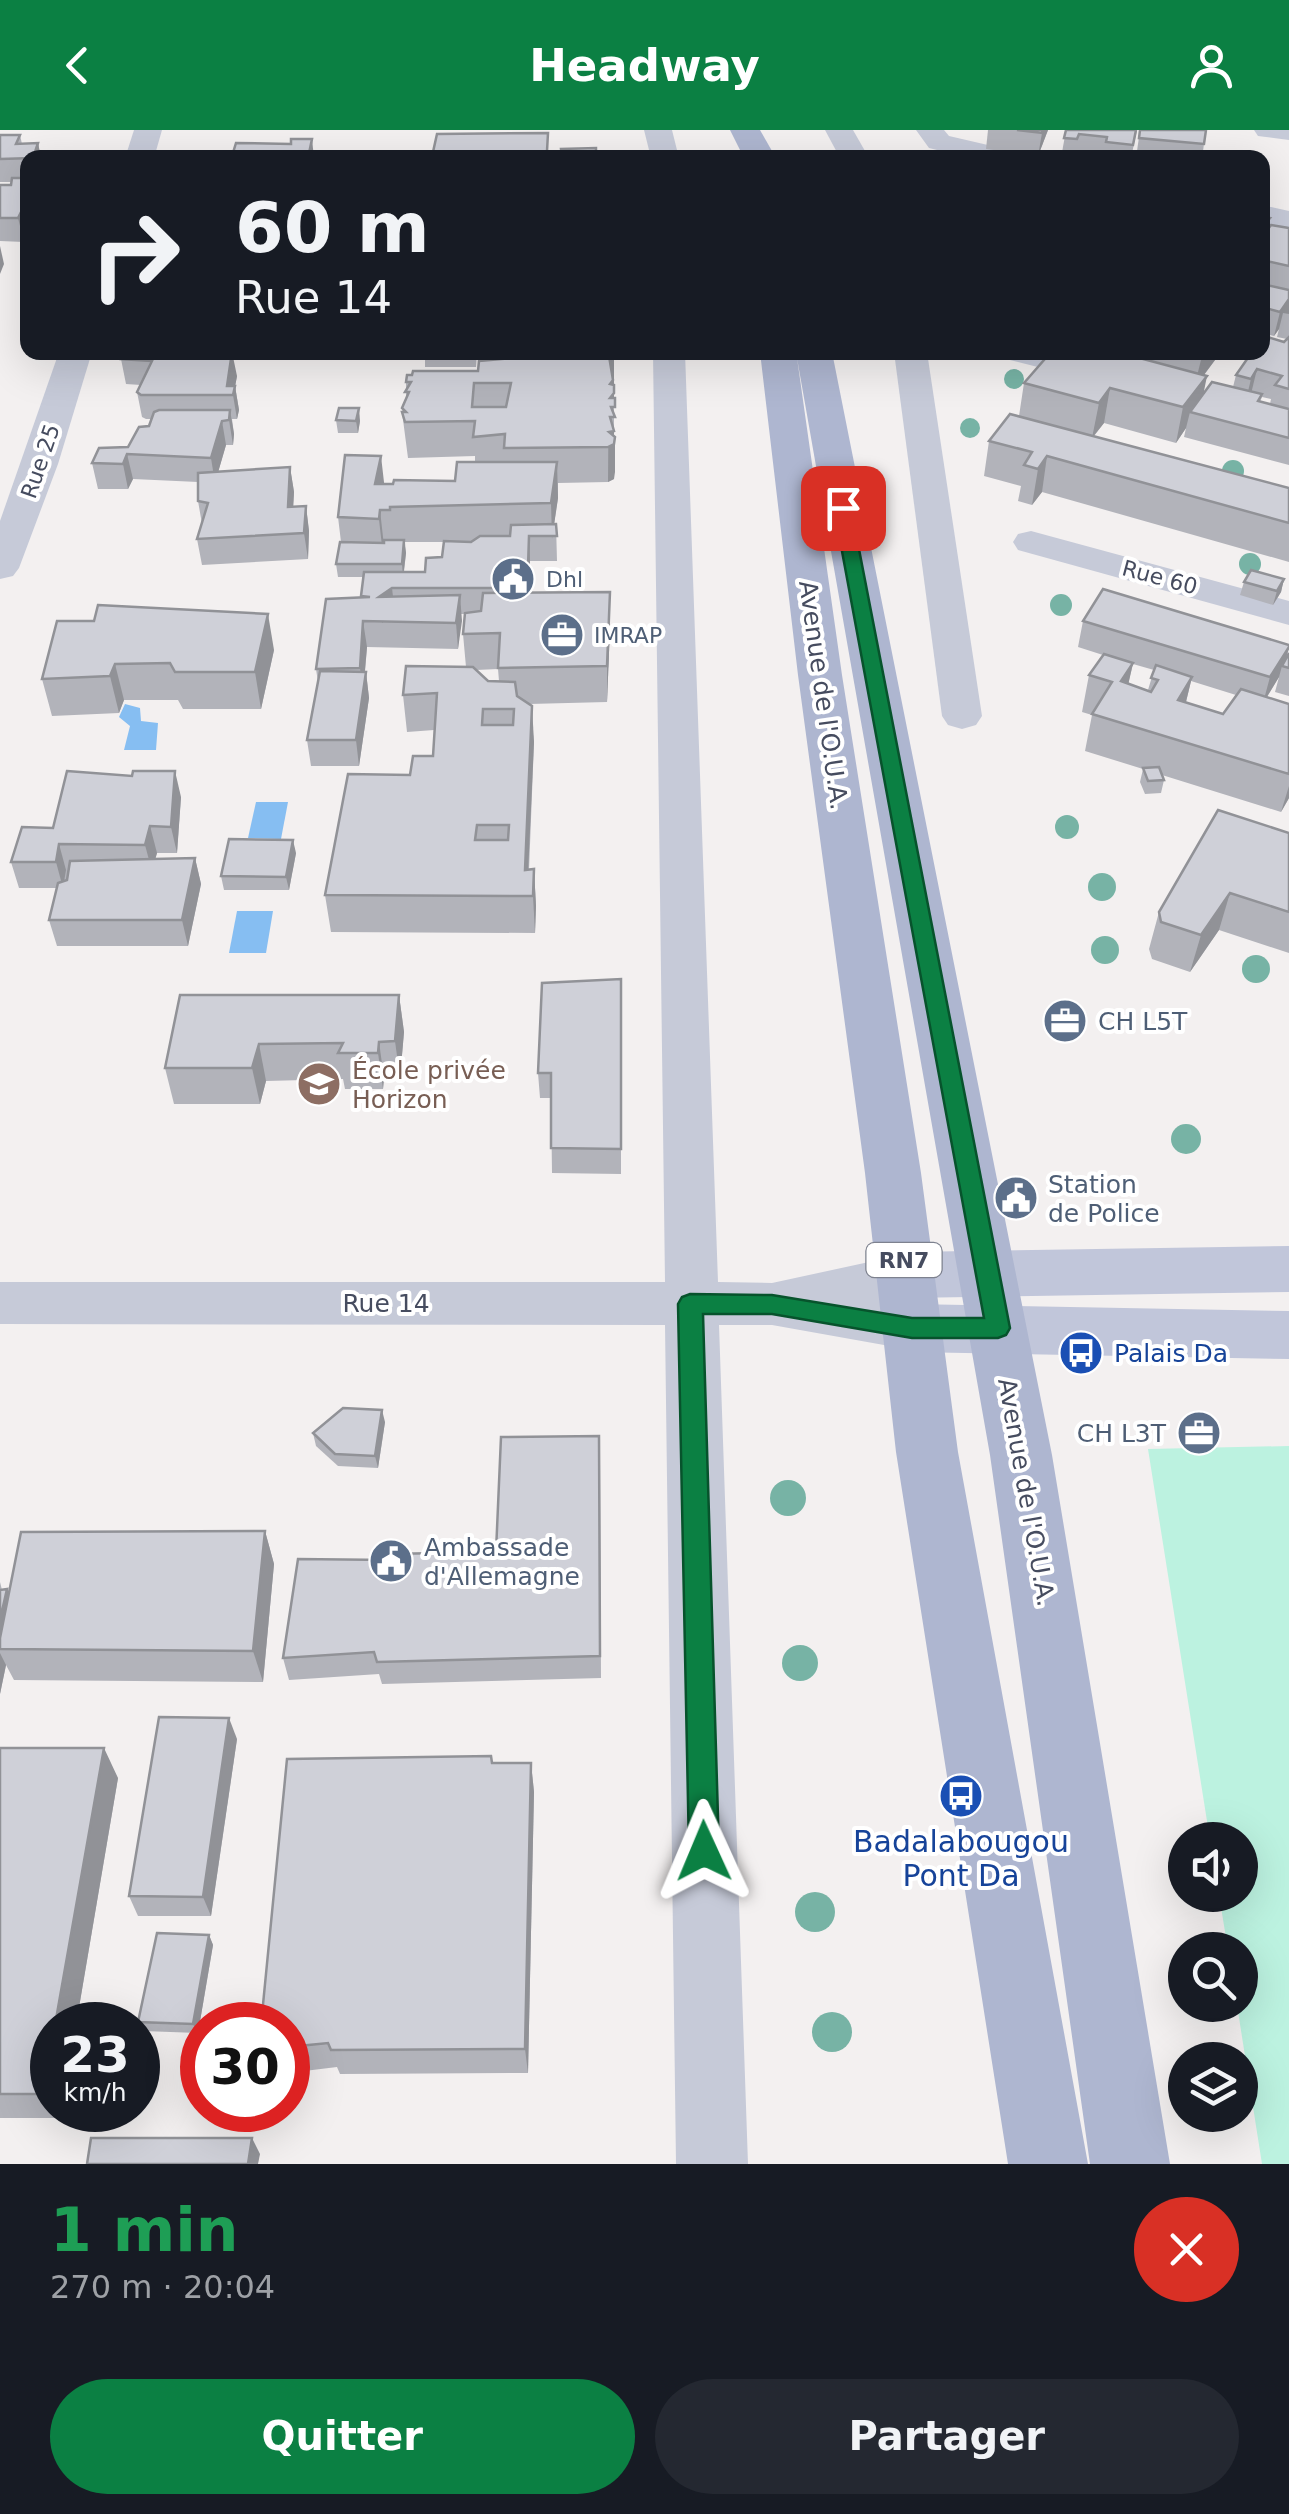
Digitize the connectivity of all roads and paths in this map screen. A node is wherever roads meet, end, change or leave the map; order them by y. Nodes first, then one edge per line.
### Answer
1 (930, 130) edge
2 (1268, 130) edge
3 (1289, 132) edge
4 (974, 150) edge
5 (73, 360) edge
6 (669, 360) edge
7 (779, 360) edge
8 (816, 360) edge
9 (911, 360) edge
10 (1050, 360) edge
11 (1134, 381) edge
12 (0, 464) edge
13 (40, 464) junction
14 (1031, 542) dead end
15 (0, 568) edge
16 (1289, 612) edge
17 (962, 716) dead end
18 (1289, 1269) edge
19 (992, 1301) junction
20 (909, 1302) junction
21 (0, 1303) edge
22 (690, 1304) junction
23 (1289, 1335) edge
24 (712, 2164) edge
25 (1048, 2164) edge
26 (1130, 2164) edge

1 - 4 street
2 - 3 street
5 - 13 street, Rue 25
6 - 22 street
7 - 20 main road, Avenue de l'O.U.A. / RN7
8 - 19 main road, Avenue de l'O.U.A.
9 - 17 street
10 - 11 street
12 - 13 street
13 - 15 street, Rue 25
14 - 16 street, Rue 60
18 - 19 main road
19 - 20 main road
19 - 23 main road
19 - 26 main road, Avenue de l'O.U.A.
20 - 22 street, Rue 14
20 - 25 main road, Avenue de l'O.U.A. / RN7
21 - 22 street, Rue 14
22 - 24 street

